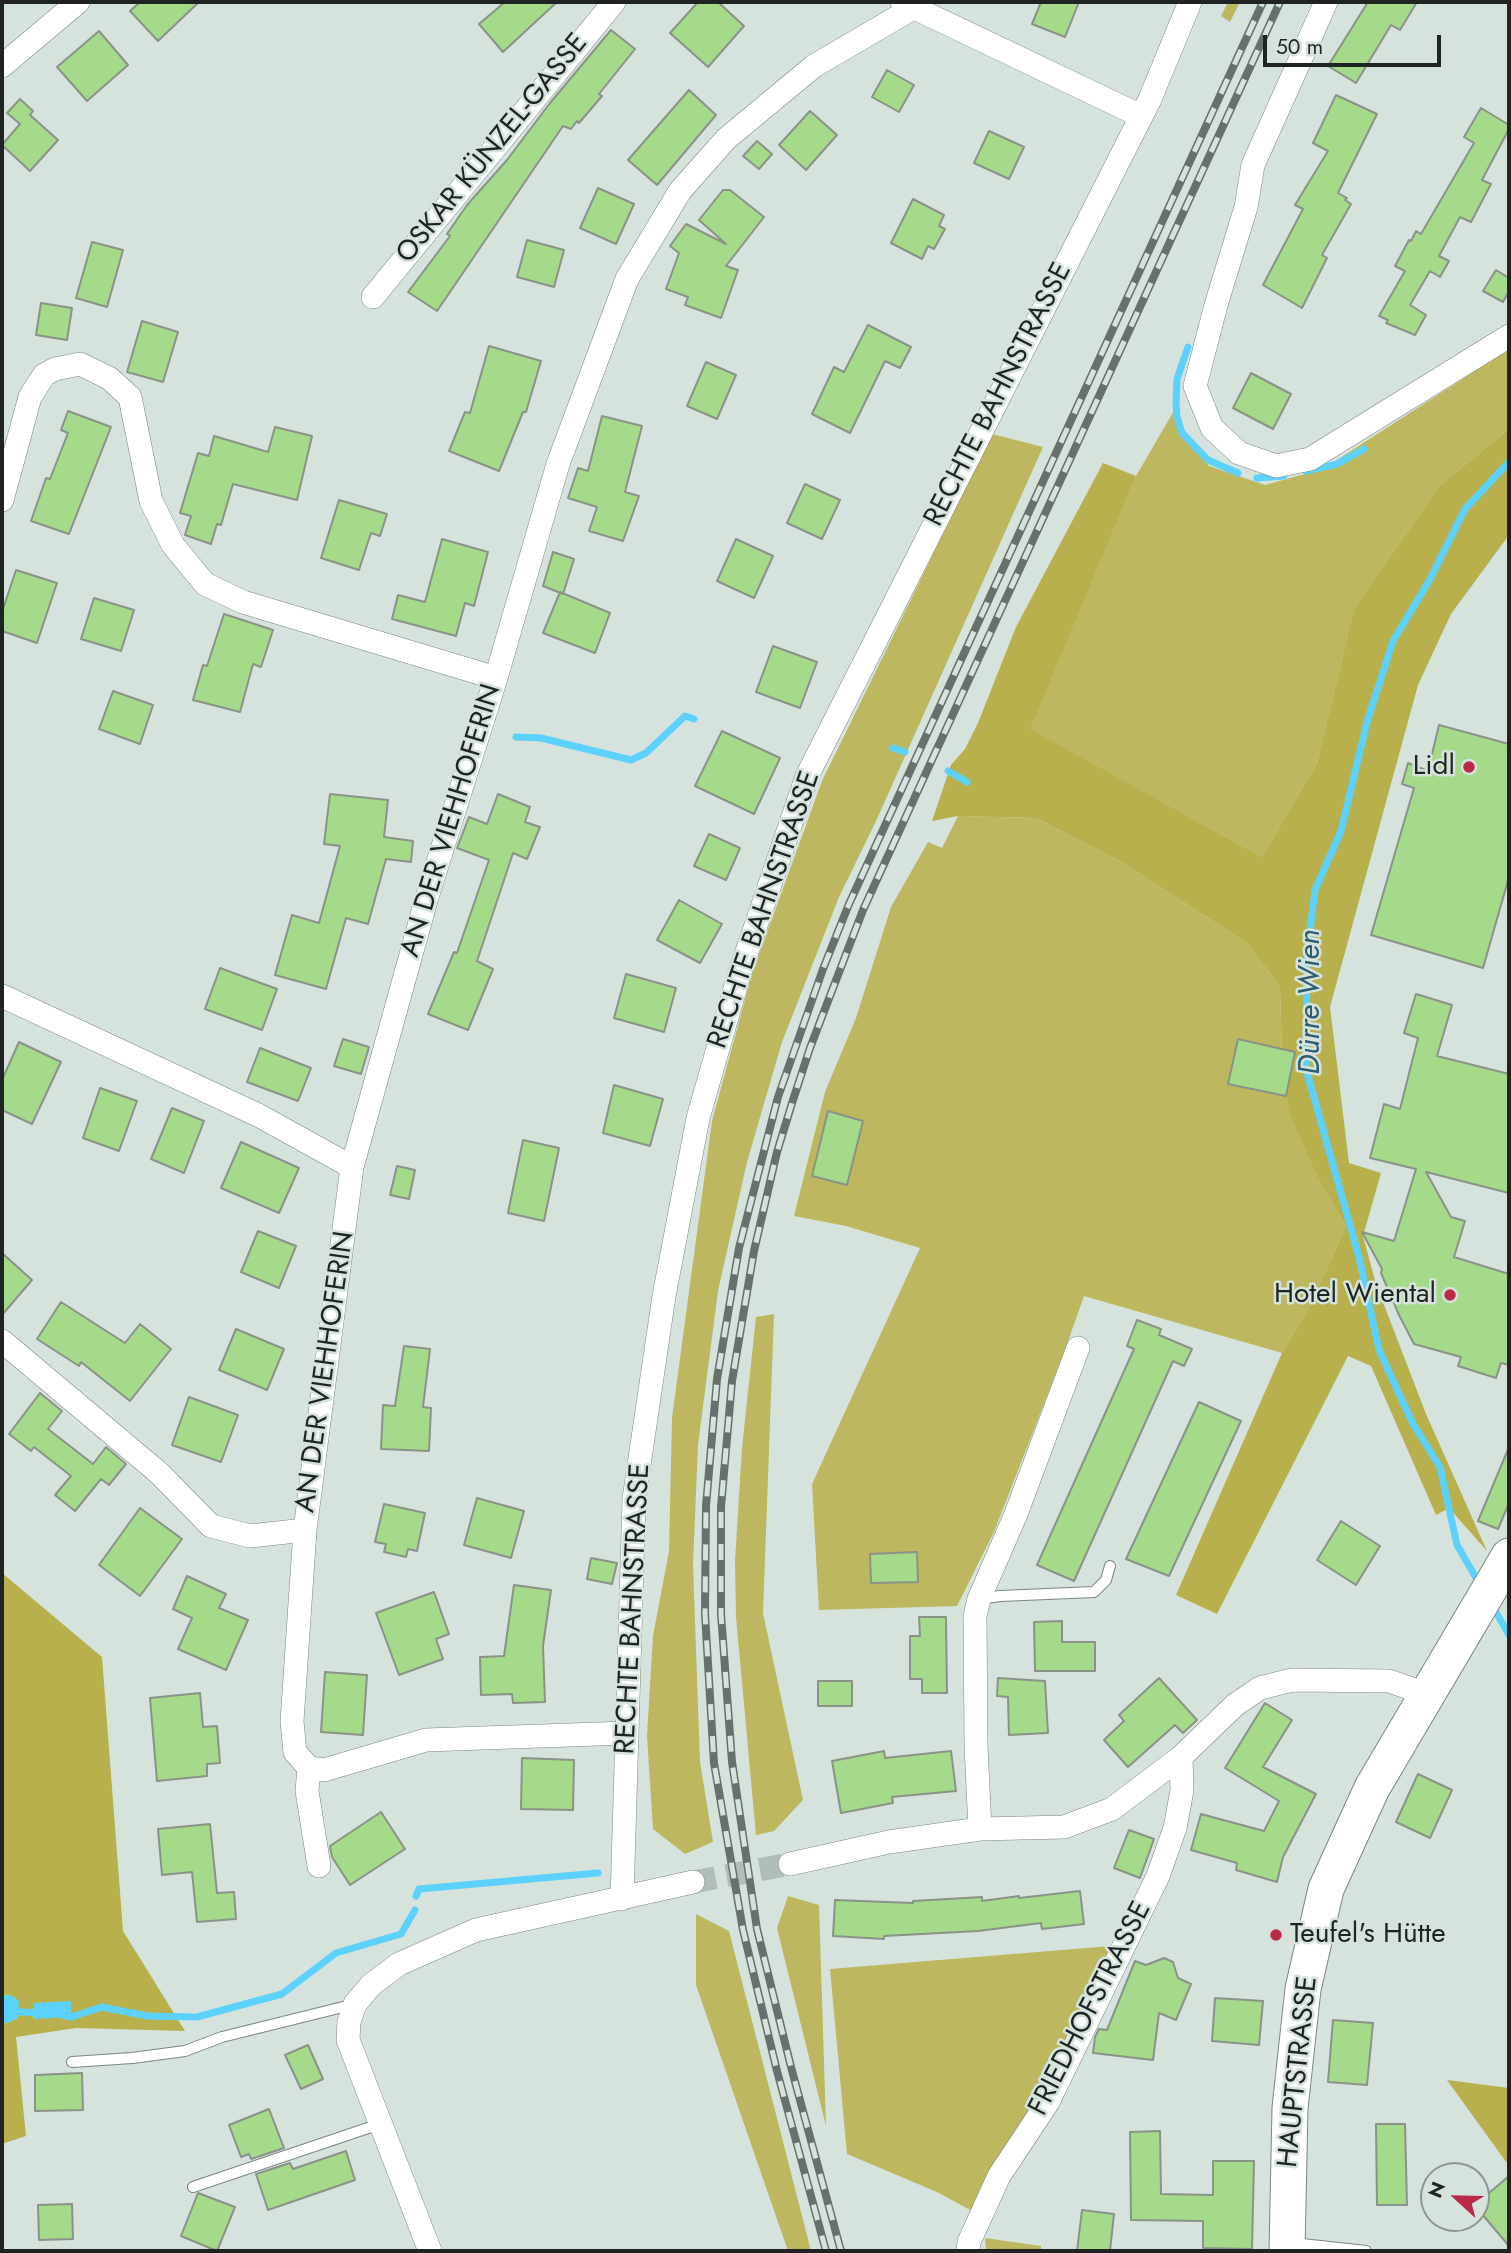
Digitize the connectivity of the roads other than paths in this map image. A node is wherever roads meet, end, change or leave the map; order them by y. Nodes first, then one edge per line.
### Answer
1 (78, 2) edge
2 (614, 2) edge
3 (1190, 2) edge
4 (1326, 2) edge
5 (907, 5) edge
6 (2, 65) edge
7 (1141, 116) junction
8 (373, 297) dead end
9 (1509, 336) edge
10 (2, 500) edge
11 (496, 678) junction
12 (2, 996) edge
13 (352, 1167) junction
14 (2, 1340) edge
15 (1078, 1348) dead end
16 (305, 1530) junction
17 (1505, 1564) edge
18 (1110, 1566) dead end
19 (979, 1599) junction
20 (1426, 1694) junction
21 (627, 1733) junction
22 (1181, 1757) junction
23 (309, 1768) junction
24 (980, 1829) junction
25 (790, 1864) tunnel mouth
26 (319, 1866) dead end
27 (693, 1882) tunnel mouth
28 (622, 1899) junction
29 (355, 2004) junction
30 (72, 2062) dead end
31 (380, 2124) junction
32 (193, 2187) dead end
33 (1287, 2247) edge
34 (429, 2251) edge
35 (968, 2251) edge
36 (1366, 2251) edge

1 - 6 street
2 - 8 street, OSKAR KÜNZEL-GASSE
3 - 7 street, RECHTE BAHNSTRASSE
4 - 9 street
5 - 7 street
5 - 11 street, AN DER VIEHHOFERIN
7 - 21 street, RECHTE BAHNSTRASSE
10 - 11 street
11 - 13 street, AN DER VIEHHOFERIN
12 - 13 street
13 - 16 street, AN DER VIEHHOFERIN
14 - 16 street
15 - 19 street
16 - 23 street, AN DER VIEHHOFERIN
17 - 20 main road, HAUPTSTRASSE
18 - 19 lane
19 - 24 street
20 - 22 street
20 - 33 main road, HAUPTSTRASSE
21 - 23 street
21 - 28 street, RECHTE BAHNSTRASSE
22 - 24 street
22 - 35 street, FRIEDHOFSTRASSE
23 - 26 street, AN DER VIEHHOFERIN
24 - 25 street
27 - 28 street
28 - 29 street
29 - 30 lane
29 - 31 street
31 - 32 lane
31 - 34 street
33 - 36 lane, HAUPTSTRASSE

